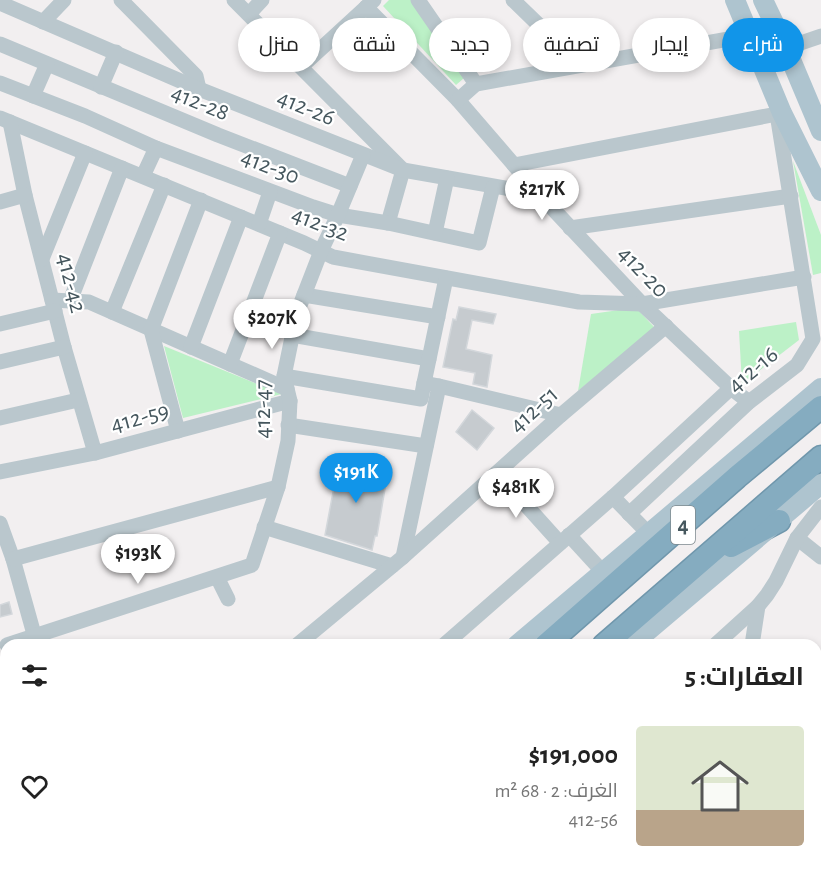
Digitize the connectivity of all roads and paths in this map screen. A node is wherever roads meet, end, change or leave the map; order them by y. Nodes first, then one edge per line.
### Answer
1 (64, 0) edge
2 (121, 0) edge
3 (234, 0) edge
4 (262, 0) edge
5 (418, 0) edge
6 (513, 0) edge
7 (735, 0) edge
8 (763, 0) edge
9 (0, 3) edge
10 (370, 4) edge
11 (249, 14) junction
12 (253, 18) edge
13 (531, 18) edge
14 (743, 18) edge
15 (772, 18) edge
16 (43, 22) junction
17 (821, 36) edge
18 (722, 40) edge
19 (804, 42) edge
20 (0, 44) edge
21 (320, 50) edge
22 (116, 52) junction
23 (620, 59) edge
24 (47, 64) junction
25 (306, 72) edge
26 (545, 72) edge
27 (764, 72) edge
28 (796, 72) edge
29 (0, 83) edge
30 (476, 84) junction
31 (101, 87) junction
32 (200, 88) junction
33 (33, 96) junction
34 (458, 100) junction
35 (779, 113) junction
36 (5, 120) edge
37 (821, 131) edge
38 (156, 148) junction
39 (85, 153) junction
40 (363, 155) junction
41 (514, 165) junction
42 (122, 168) junction
43 (403, 170) junction
44 (143, 176) junction
45 (447, 178) junction
46 (165, 185) junction
47 (350, 186) junction
48 (493, 187) junction
49 (821, 190) edge
50 (270, 192) junction
51 (539, 194) junction
52 (25, 195) junction
53 (791, 196) junction
54 (201, 200) junction
55 (0, 202) edge
56 (338, 215) junction
57 (241, 217) junction
58 (388, 223) junction
59 (259, 224) junction
60 (570, 228) junction
61 (280, 233) junction
62 (435, 233) junction
63 (321, 251) junction
64 (42, 259) junction
65 (804, 277) junction
66 (446, 278) junction
67 (304, 295) junction
68 (70, 301) junction
69 (642, 304) junction
70 (53, 305) junction
71 (112, 312) junction
72 (438, 317) junction
73 (0, 324) edge
74 (666, 326) junction
75 (151, 330) junction
76 (292, 335) junction
77 (64, 347) junction
78 (191, 347) junction
79 (429, 359) junction
80 (0, 362) edge
81 (230, 364) junction
82 (821, 380) edge
83 (432, 385) junction
84 (731, 388) junction
85 (287, 389) junction
86 (817, 398) edge
87 (78, 400) junction
88 (428, 401) junction
89 (749, 402) junction
90 (561, 415) junction
91 (0, 418) edge
92 (288, 425) junction
93 (178, 431) junction
94 (426, 446) junction
95 (95, 453) junction
96 (821, 457) edge
97 (0, 472) edge
98 (497, 473) junction
99 (821, 484) edge
100 (278, 487) junction
101 (703, 487) joint
102 (613, 497) junction
103 (821, 507) edge
104 (629, 514) junction
105 (779, 521) junction
106 (0, 523) edge
107 (264, 527) junction
108 (658, 535) junction
109 (797, 538) junction
110 (565, 539) junction
111 (821, 558) edge
112 (13, 559) junction
113 (398, 562) junction
114 (701, 562) junction
115 (603, 571) junction
116 (218, 577) junction
117 (228, 599) dead end
118 (758, 606) junction
119 (35, 639) edge
120 (38, 639) edge
121 (306, 639) edge
122 (451, 639) edge
123 (524, 639) edge
124 (552, 639) edge
125 (611, 639) edge
126 (638, 639) edge
127 (722, 639) edge
128 (753, 639) edge
129 (763, 639) edge

1 - 16 street
2 - 32 street
3 - 11 street
4 - 11 street
5 - 30 street
6 - 13 street
7 - 14 main road
8 - 15 main road
9 - 16 street, 412-26
10 - 21 street
10 - 34 street, 412-20
11 - 12 street
16 - 22 street, 412-26
17 - 19 street
18 - 23 street
20 - 24 street, 412-28
22 - 31 street
22 - 32 street, 412-26
24 - 31 street, 412-28
24 - 33 street
25 - 43 street
26 - 30 street
27 - 35 main road
28 - 37 main road
29 - 33 street, 412-30
30 - 34 street
31 - 47 street, 412-28
32 - 40 street, 412-26
33 - 38 street, 412-30
34 - 41 street, 412-20
35 - 41 street
35 - 49 main road
35 - 53 street, 412-16
36 - 39 street, 412-32
36 - 52 street, 412-42
38 - 44 street
38 - 50 street, 412-30
39 - 42 street, 412-32
39 - 64 street
40 - 43 street, 412-26
40 - 47 street, 412-47
41 - 51 street, 412-20
42 - 44 street, 412-32
42 - 68 street
43 - 45 street, 412-26
43 - 58 street
44 - 46 street, 412-32
45 - 48 street, 412-26
45 - 62 street
46 - 54 street, 412-32
46 - 71 street
47 - 56 street, 412-47
48 - 51 street, 412-26
48 - 62 street, 412-30
50 - 56 street, 412-30
50 - 59 street
51 - 60 street, 412-20
52 - 55 street
52 - 64 street, 412-42
53 - 60 street
53 - 65 street, 412-16
54 - 57 street, 412-32
54 - 75 street
56 - 58 street, 412-30
56 - 63 street, 412-47
57 - 59 street, 412-32
57 - 78 street
58 - 62 street, 412-30
59 - 61 street, 412-32
60 - 69 street, 412-20
61 - 63 street, 412-32
61 - 81 street
63 - 66 street, 412-32
63 - 67 street, 412-47
64 - 70 street, 412-42
65 - 69 street, 412-32
65 - 89 street, 412-16
66 - 69 street, 412-32
66 - 72 street
67 - 72 street
67 - 76 street, 412-47
68 - 70 street
68 - 71 street
69 - 74 street, 412-20
70 - 73 street
70 - 77 street, 412-42
71 - 75 street
72 - 79 street
74 - 84 street, 412-20
74 - 90 street, 412-51
75 - 78 street
75 - 93 street
76 - 79 street
76 - 85 street, 412-47
77 - 80 street
77 - 87 street, 412-42
78 - 81 street
79 - 83 street
81 - 85 street
82 - 86 main road
83 - 88 street
83 - 90 street
84 - 89 street, 412-20
84 - 102 street
85 - 88 street
85 - 92 street, 412-47
85 - 93 street, 412-59
86 - 101 main road
86 - 108 highway, 4
87 - 91 street
87 - 95 street, 412-42
88 - 94 street
89 - 104 street, 412-16
90 - 98 street, 412-51
92 - 94 street
92 - 100 street, 412-47
93 - 95 street, 412-59
94 - 113 street
95 - 97 street, 412-59
96 - 114 highway, 4
98 - 110 street
98 - 113 street, 412-51
99 - 105 main road
100 - 107 street, 412-47
100 - 112 street
101 - 108 highway
102 - 104 street
102 - 110 street
103 - 109 street
104 - 108 street
105 - 114 highway
105 - 126 main road
106 - 112 street
107 - 113 street
107 - 116 street, 412-47
108 - 115 main road
108 - 124 highway, 4
109 - 111 street
109 - 118 street
110 - 115 street
110 - 122 street
112 - 119 street
113 - 121 street, 412-51
114 - 125 highway, 4
115 - 123 main road
116 - 117 street
116 - 120 street
118 - 127 street
118 - 128 street
118 - 129 street

